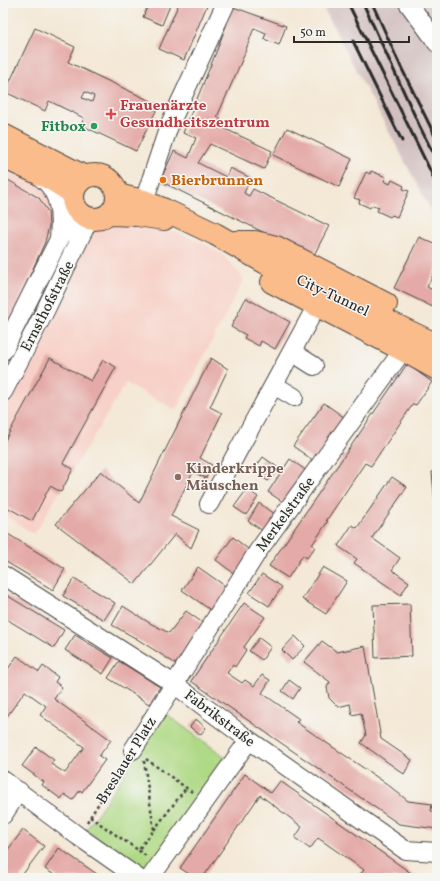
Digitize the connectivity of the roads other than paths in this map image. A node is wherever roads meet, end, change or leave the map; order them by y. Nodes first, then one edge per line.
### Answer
1 (226, 3) edge
2 (408, 3) edge
3 (437, 43) edge
4 (3, 135) edge
5 (3, 156) edge
6 (28, 169) junction
7 (81, 200) junction
8 (113, 205) junction
9 (141, 208) junction
10 (59, 239) junction
11 (230, 242) junction
12 (317, 306) junction
13 (437, 332) edge
14 (437, 344) edge
15 (403, 350) junction
16 (3, 351) edge
17 (292, 352) junction
18 (314, 366) dead end
19 (437, 369) edge
20 (274, 385) junction
21 (3, 392) edge
22 (294, 397) dead end
23 (209, 504) dead end
24 (3, 575) edge
25 (174, 684) junction
26 (249, 740) junction
27 (133, 750) road end
28 (3, 780) edge
29 (19, 792) junction
30 (3, 815) edge
31 (437, 852) edge
32 (155, 872) edge
33 (138, 878) edge

1 - 9 street
2 - 3 street
4 - 7 main road
5 - 6 main road
6 - 7 main road
6 - 10 street
7 - 8 main road
7 - 8 main road
7 - 10 street, Ernsthofstraße
7 - 21 street, Ernsthofstraße
8 - 9 main road
9 - 11 main road, City-Tunnel
10 - 16 street, Ernsthofstraße
11 - 12 main road
11 - 13 main road
11 - 14 main road, City-Tunnel
12 - 15 main road
12 - 17 street
15 - 19 main road
15 - 25 street, Merkelstraße
17 - 18 street
17 - 20 street
20 - 22 street
20 - 23 street
24 - 25 street, Fabrikstraße
25 - 26 street, Fabrikstraße
25 - 27 street, Breslauer Platz
26 - 31 street, Fabrikstraße
26 - 32 street
28 - 29 street
29 - 30 street
29 - 33 street

